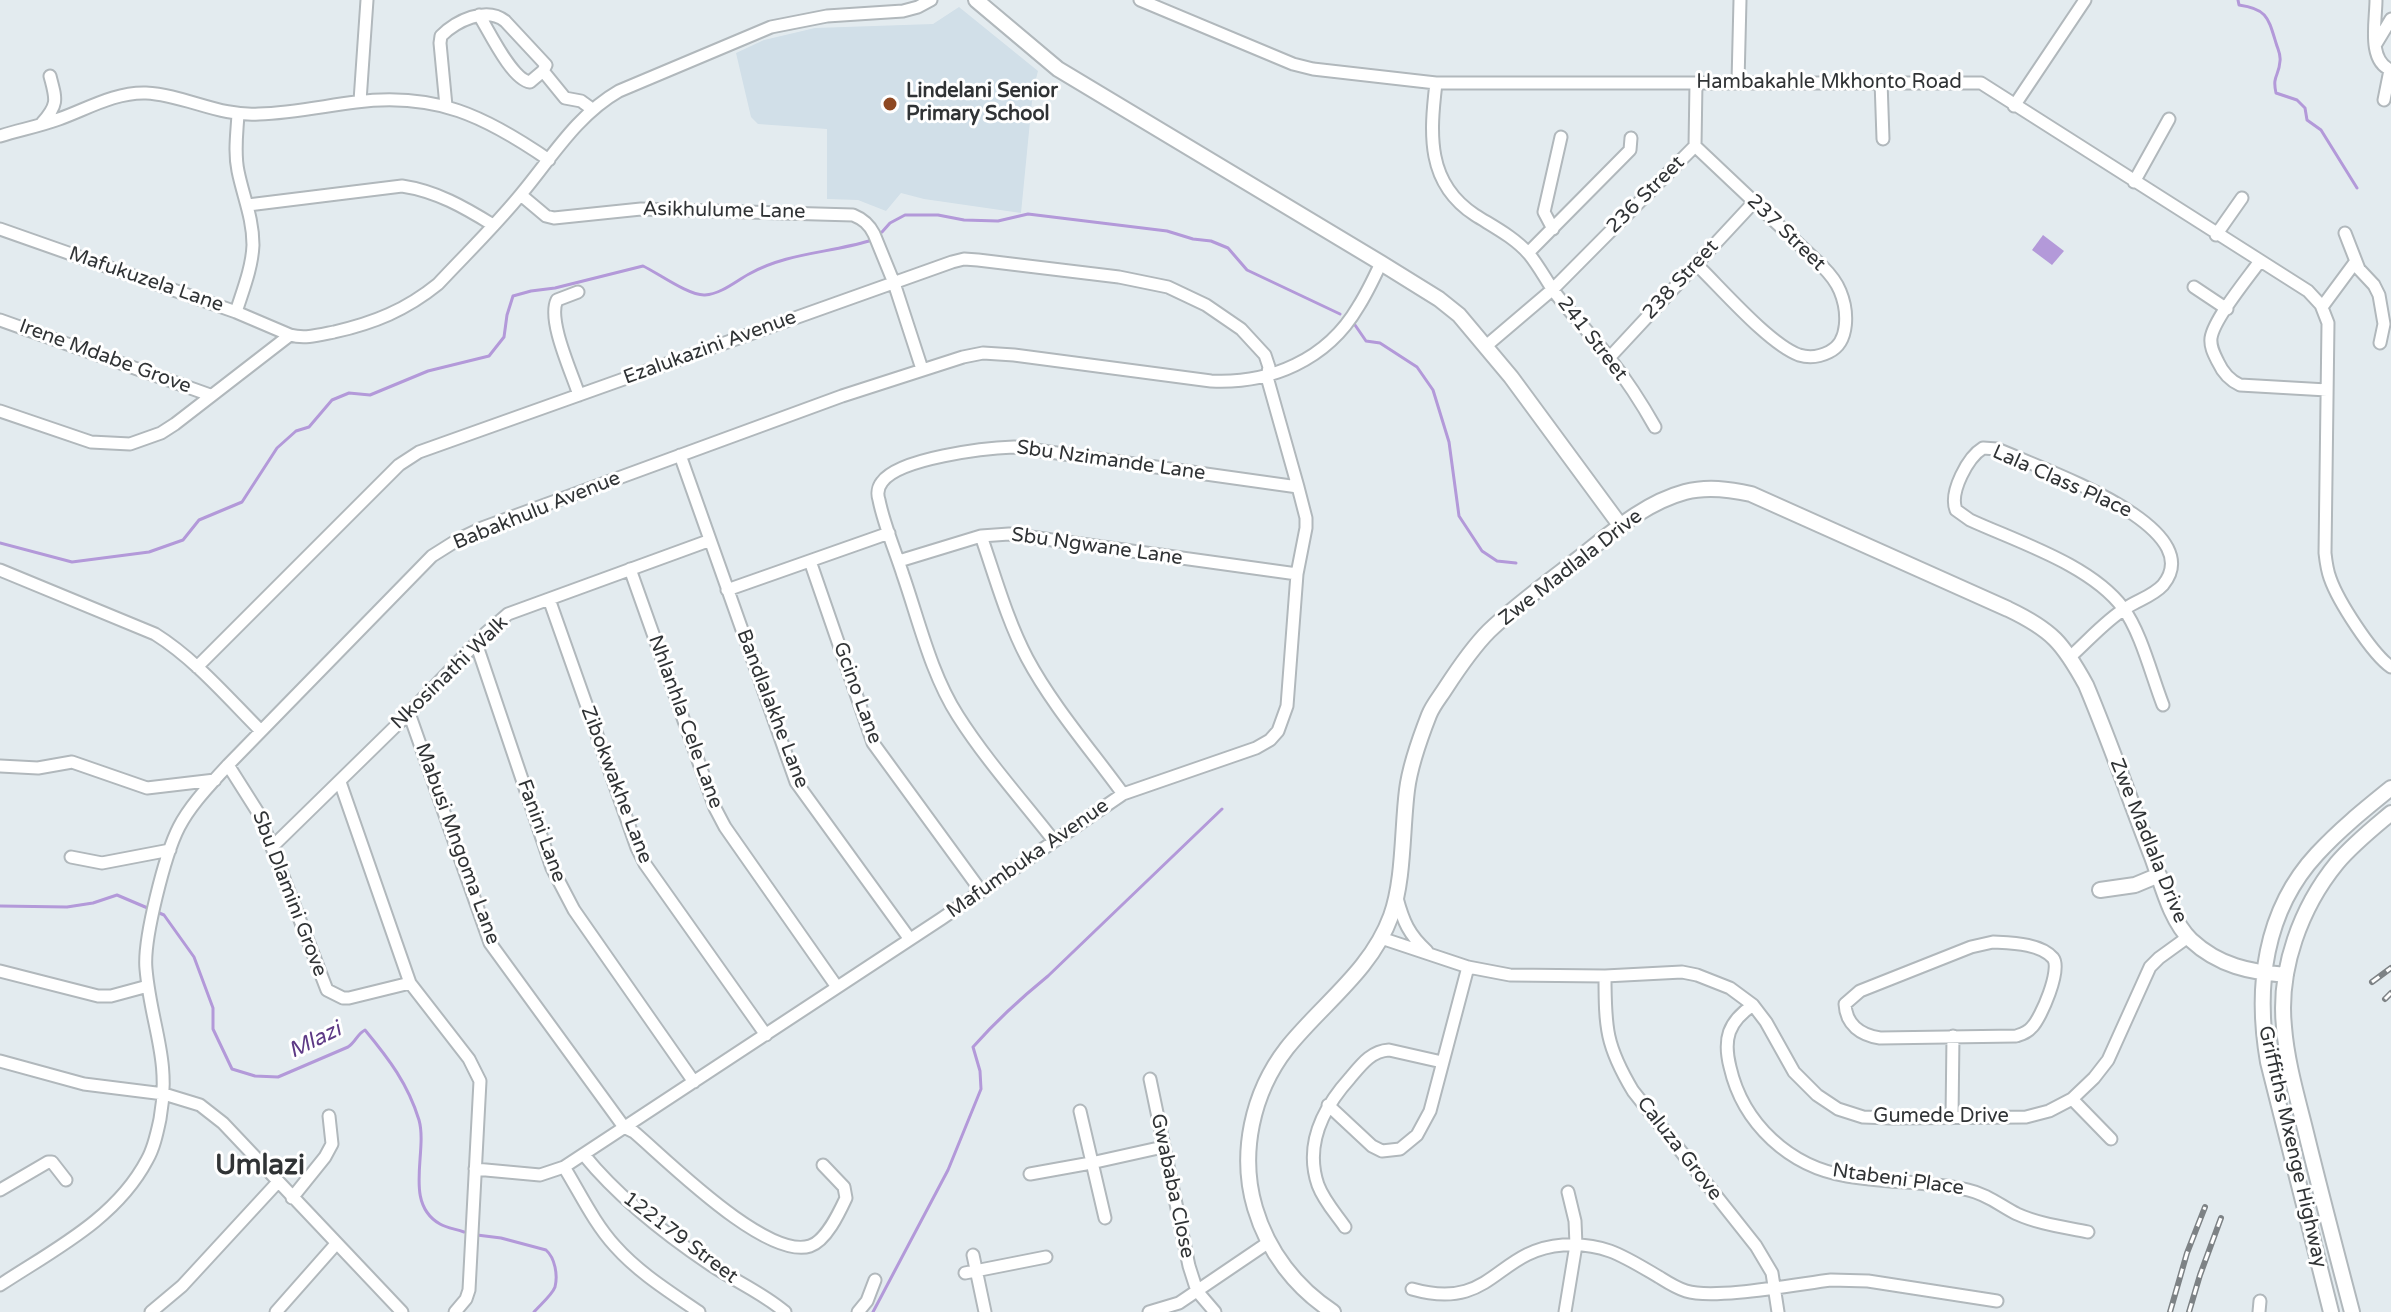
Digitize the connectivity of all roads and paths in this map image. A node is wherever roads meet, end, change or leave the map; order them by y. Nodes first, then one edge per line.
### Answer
1 (367, 0) edge
2 (931, 0) edge
3 (976, 0) edge
4 (1140, 0) edge
5 (1740, 0) edge
6 (2085, 0) edge
7 (2376, 0) edge
8 (479, 15) junction
9 (2391, 19) edge
10 (2376, 44) junction
11 (2391, 70) edge
12 (543, 71) junction
13 (50, 76) dead end
14 (1881, 81) junction
15 (1738, 82) junction
16 (1436, 83) junction
17 (1696, 83) junction
18 (2384, 100) dead end
19 (360, 101) junction
20 (446, 106) junction
21 (2014, 106) junction
22 (592, 109) junction
23 (238, 114) junction
24 (2169, 119) dead end
25 (42, 124) junction
26 (0, 136) edge
27 (1561, 137) dead end
28 (1631, 138) dead end
29 (1883, 139) dead end
30 (1695, 146) junction
31 (549, 160) junction
32 (2134, 182) junction
33 (521, 195) junction
34 (2242, 198) dead end
35 (1754, 202) junction
36 (248, 205) junction
37 (493, 225) junction
38 (0, 229) edge
39 (1553, 229) junction
40 (2345, 233) dead end
41 (2216, 234) junction
42 (1528, 253) junction
43 (2260, 261) junction
44 (2356, 261) junction
45 (1381, 263) junction
46 (1696, 264) junction
47 (894, 283) junction
48 (2194, 287) dead end
49 (1553, 289) junction
50 (578, 292) dead end
51 (2322, 307) junction
52 (2227, 309) junction
53 (236, 312) junction
54 (0, 320) edge
55 (2388, 325) edge
56 (290, 335) junction
57 (2380, 343) dead end
58 (1486, 346) junction
59 (1609, 358) junction
60 (922, 369) junction
61 (1267, 377) junction
62 (2327, 390) junction
63 (210, 395) junction
64 (579, 395) junction
65 (0, 411) edge
66 (1655, 427) dead end
67 (680, 455) junction
68 (1298, 487) junction
69 (1620, 525) junction
70 (889, 533) junction
71 (981, 536) junction
72 (708, 541) junction
73 (810, 561) junction
74 (899, 561) junction
75 (630, 569) junction
76 (0, 570) edge
77 (1297, 574) junction
78 (727, 590) junction
79 (549, 599) junction
80 (2124, 609) junction
81 (476, 643) junction
82 (2070, 657) junction
83 (197, 667) junction
84 (2391, 667) edge
85 (2163, 705) dead end
86 (409, 713) junction
87 (261, 731) junction
88 (228, 765) junction
89 (0, 766) edge
90 (215, 780) junction
91 (340, 782) junction
92 (2391, 788) edge
93 (1123, 794) junction
94 (2391, 813) edge
95 (1054, 841) junction
96 (273, 846) junction
97 (170, 850) junction
98 (71, 857) dead end
99 (2159, 875) junction
100 (2100, 890) dead end
101 (981, 891) junction
102 (1397, 895) junction
103 (2188, 937) junction
104 (909, 938) junction
105 (1381, 938) junction
106 (1430, 954) junction
107 (1468, 967) junction
108 (0, 971) edge
109 (2263, 973) junction
110 (2286, 975) junction
111 (1605, 976) junction
112 (410, 983) junction
113 (148, 986) junction
114 (837, 987) junction
115 (1753, 1005) junction
116 (766, 1035) junction
117 (1953, 1036) junction
118 (0, 1061) edge
119 (1442, 1062) junction
120 (1150, 1079) dead end
121 (694, 1082) junction
122 (164, 1094) junction
123 (2072, 1099) junction
124 (1328, 1105) junction
125 (1080, 1111) dead end
126 (329, 1116) dead end
127 (1952, 1118) junction
128 (624, 1127) junction
129 (2111, 1139) dead end
130 (1163, 1147) junction
131 (584, 1155) junction
132 (1091, 1163) junction
133 (823, 1165) dead end
134 (564, 1167) junction
135 (475, 1169) junction
136 (1030, 1174) dead end
137 (66, 1180) dead end
138 (277, 1183) junction
139 (0, 1190) edge
140 (1568, 1192) dead end
141 (292, 1198) junction
142 (1105, 1218) dead end
143 (1345, 1227) dead end
144 (2088, 1232) dead end
145 (1269, 1242) junction
146 (336, 1244) junction
147 (1576, 1245) junction
148 (973, 1255) dead end
149 (1046, 1257) dead end
150 (971, 1272) junction
151 (875, 1280) dead end
152 (0, 1285) edge
153 (1775, 1287) junction
154 (1412, 1289) dead end
155 (1197, 1291) junction
156 (1488, 1294) dead end
157 (1997, 1301) dead end
158 (1439, 1305) dead end
159 (151, 1312) edge
160 (276, 1312) edge
161 (402, 1312) edge
162 (455, 1312) edge
163 (699, 1312) edge
164 (785, 1312) edge
165 (858, 1312) edge
166 (985, 1312) edge
167 (1149, 1312) edge
168 (1215, 1312) edge
169 (1333, 1312) edge
170 (1565, 1312) edge
171 (1778, 1312) edge
172 (2331, 1312) edge
173 (2352, 1312) edge

1 - 19 street
2 - 22 street
3 - 45 street
4 - 16 street, Hambakahle Mkhonto Road
5 - 15 street
6 - 21 street
7 - 10 street
8 - 12 street
8 - 12 street
8 - 20 street
9 - 10 street
10 - 11 street
11 - 18 street
12 - 22 street
13 - 25 street
14 - 15 street, Hambakahle Mkhonto Road
14 - 21 street, Hambakahle Mkhonto Road
14 - 29 street
15 - 17 street, Hambakahle Mkhonto Road
16 - 17 street, Hambakahle Mkhonto Road
16 - 42 street, 241 Street
17 - 30 street, 236 Street
19 - 20 street
19 - 23 street
20 - 31 street
21 - 32 street, Hambakahle Mkhonto Road
22 - 31 street
23 - 25 street
23 - 36 street
24 - 32 street
25 - 26 street
27 - 39 street
28 - 39 street
30 - 35 street, 237 Street
30 - 49 street, 236 Street
31 - 33 street
32 - 41 street, Hambakahle Mkhonto Road
33 - 37 street
33 - 47 street, Asikhulume Lane
34 - 41 street
35 - 46 street, 238 Street
35 - 46 street, 237 Street
36 - 37 street
36 - 53 street
37 - 56 street
38 - 53 street, Mafukuzela Lane
39 - 42 street
40 - 44 street
41 - 43 street, Hambakahle Mkhonto Road
42 - 49 street, 241 Street
43 - 51 street, Hambakahle Mkhonto Road
43 - 52 street
44 - 51 street
44 - 55 street
45 - 58 street
45 - 61 street, Babakhulu Avenue
46 - 59 street, 238 Street
47 - 60 street, Asikhulume Lane
47 - 61 street, Ezalukazini Avenue
47 - 64 street, Ezalukazini Avenue
48 - 52 street
49 - 58 street, 236 Street
49 - 59 street, 241 Street
50 - 64 street
51 - 62 street
52 - 62 street
53 - 56 street, Mafukuzela Lane
54 - 63 street, Irene Mdabe Grove
55 - 57 street
56 - 63 street
58 - 69 street
59 - 66 street, 241 Street
60 - 61 street, Babakhulu Avenue
60 - 67 street, Babakhulu Avenue
61 - 68 street, Mafumbuka Avenue
62 - 84 street
63 - 65 street
64 - 83 street, Ezalukazini Avenue
67 - 72 street, Bandlalakhe Lane
67 - 87 street, Babakhulu Avenue
68 - 70 street, Sbu Nzimande Lane
68 - 77 street, Mafumbuka Avenue
69 - 82 street, Zwe Madlala Drive
69 - 102 street, Zwe Madlala Drive
70 - 73 street
70 - 74 street
71 - 74 street, Sbu Ngwane Lane
71 - 77 street, Sbu Ngwane Lane
71 - 93 street
72 - 75 street, Nkosinathi Walk
72 - 78 street, Bandlalakhe Lane
73 - 78 street
73 - 101 street, Gcino Lane
74 - 95 street
75 - 79 street, Nkosinathi Walk
75 - 114 street, Nhlanhla Cele Lane
76 - 83 street
77 - 93 street, Mafumbuka Avenue
78 - 104 street, Bandlalakhe Lane
79 - 81 street, Nkosinathi Walk
79 - 116 street, Zibokwakhe Lane
80 - 80 street, Lala Class Place
80 - 82 street, Lala Class Place
80 - 85 street, Lala Class Place
81 - 86 street, Nkosinathi Walk
81 - 121 street, Fanini Lane
82 - 99 street, Zwe Madlala Drive
83 - 87 street
86 - 91 street, Nkosinathi Walk
86 - 128 street, Mabusi Mngoma Lane
87 - 88 street, Babakhulu Avenue
88 - 90 street, Babakhulu Avenue
88 - 96 street, Sbu Dlamini Grove
89 - 90 street
90 - 97 street, Babakhulu Avenue
91 - 96 street, Nkosinathi Walk
91 - 112 street
92 - 109 street, Griffiths Mxenge Highway
93 - 95 street, Mafumbuka Avenue
94 - 110 street, Griffiths Mxenge Highway
95 - 101 street, Mafumbuka Avenue
96 - 112 street, Sbu Dlamini Grove
97 - 98 street
97 - 113 street, Babakhulu Avenue
99 - 100 street
99 - 103 street, Zwe Madlala Drive
101 - 104 street, Mafumbuka Avenue
102 - 105 street, Zwe Madlala Drive
102 - 106 street
103 - 109 street, Zwe Madlala Drive
103 - 123 street, Gumede Drive
104 - 114 street, Mafumbuka Avenue
105 - 106 street, Gumede Drive
105 - 145 street, Zwe Madlala Drive
106 - 107 street, Gumede Drive
107 - 111 street, Gumede Drive
107 - 119 street
108 - 113 street
109 - 110 street, Zwe Madlala Drive
109 - 172 street, Griffiths Mxenge Highway
110 - 173 street, Griffiths Mxenge Highway
111 - 115 street, Gumede Drive
111 - 153 street, Caluza Grove
112 - 135 street
113 - 122 street, Babakhulu Avenue
114 - 116 street, Mafumbuka Avenue
115 - 127 street, Gumede Drive
115 - 144 street, Ntabeni Place
116 - 121 street, Mafumbuka Avenue
117 - 117 street
117 - 127 street
118 - 122 street
119 - 124 street
119 - 124 street
120 - 130 street, Gwababa Close
121 - 128 street, Mafumbuka Avenue
122 - 138 street
122 - 152 street, Babakhulu Avenue
123 - 127 street, Gumede Drive
123 - 129 street
124 - 143 street
125 - 132 street
126 - 141 street
128 - 131 street, Mafumbuka Avenue
128 - 133 street, Mabusi Mngoma Lane
130 - 132 street
130 - 155 street, Gwababa Close
131 - 134 street, Mafumbuka Avenue
131 - 164 street, 122179 Street
132 - 136 street
132 - 142 street
134 - 135 street, Mafumbuka Avenue
134 - 163 street
135 - 162 street
137 - 139 street
138 - 141 street
138 - 159 street
140 - 147 street
141 - 146 street
145 - 155 street
145 - 169 street, Zwe Madlala Drive
146 - 160 street
146 - 161 street
147 - 153 street
147 - 156 street
147 - 170 street
148 - 150 street
149 - 150 street
150 - 166 street
151 - 165 street
153 - 157 street
153 - 171 street, Caluza Grove
154 - 158 street
155 - 167 street
155 - 168 street

